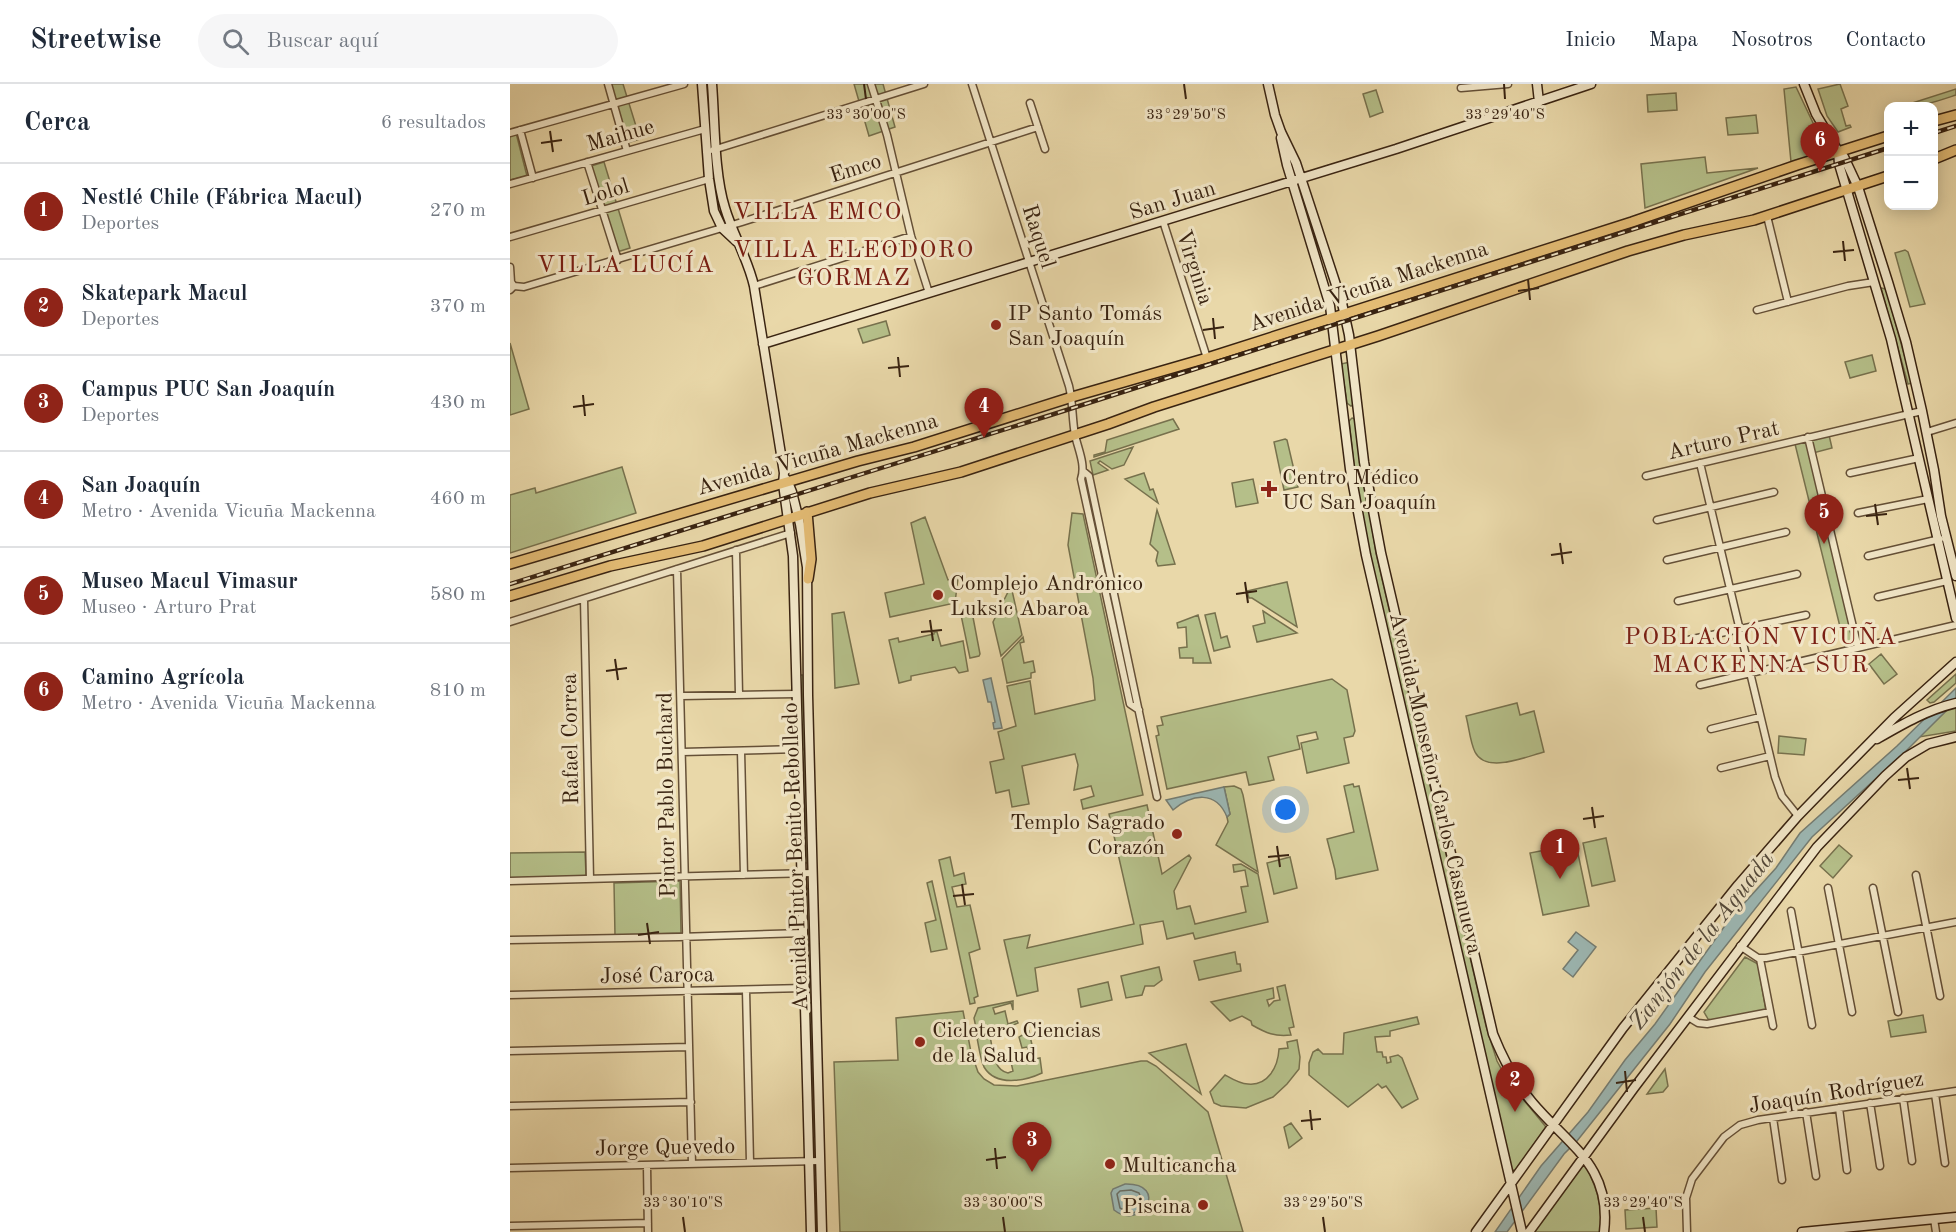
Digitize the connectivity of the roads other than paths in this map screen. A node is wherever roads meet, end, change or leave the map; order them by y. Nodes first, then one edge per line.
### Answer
1 (608, 84) edge
2 (684, 84) edge
3 (702, 84) edge
4 (714, 84) edge
5 (871, 84) edge
6 (924, 84) edge
7 (972, 84) edge
8 (1268, 84) edge
9 (1508, 84) edge
10 (1537, 84) edge
11 (1591, 84) edge
12 (1804, 84) edge
13 (1461, 88) dead end
14 (876, 100) junction
15 (1539, 102) junction
16 (1030, 103) dead end
17 (614, 104) junction
18 (1956, 115) edge
19 (1938, 120) edge
20 (1038, 127) junction
21 (705, 129) junction
22 (520, 130) junction
23 (1281, 132) junction
24 (510, 133) edge
25 (1884, 136) edge
26 (991, 142) junction
27 (717, 149) junction
28 (1045, 149) dead end
29 (1956, 150) edge
30 (627, 151) junction
31 (1838, 151) junction
32 (707, 152) junction
33 (1938, 157) edge
34 (587, 162) junction
35 (896, 173) junction
36 (1884, 177) edge
37 (533, 178) junction
38 (1301, 178) junction
39 (709, 179) junction
40 (1291, 181) junction
41 (510, 184) edge
42 (1858, 187) junction
43 (1847, 191) junction
44 (603, 210) junction
45 (1767, 216) junction
46 (1163, 221) junction
47 (727, 227) junction
48 (911, 236) junction
49 (510, 237) edge
50 (618, 260) junction
51 (1030, 262) junction
52 (510, 267) edge
53 (1874, 282) junction
54 (1888, 282) junction
55 (754, 286) junction
56 (512, 288) edge
57 (929, 293) junction
58 (1788, 302) junction
59 (1757, 310) dead end
60 (1344, 313) junction
61 (1331, 316) junction
62 (1350, 340) junction
63 (763, 344) junction
64 (1335, 350) junction
65 (1206, 358) junction
66 (1900, 377) junction
67 (1916, 383) junction
68 (1072, 397) junction
69 (1922, 411) junction
70 (1908, 414) junction
71 (1956, 423) edge
72 (1927, 432) junction
73 (1075, 435) junction
74 (1808, 437) junction
75 (1919, 458) junction
76 (1700, 463) junction
77 (1850, 473) dead end
78 (1646, 476) dead end
79 (785, 482) junction
80 (1774, 492) dead end
81 (1928, 499) junction
82 (1711, 507) junction
83 (1858, 513) dead end
84 (798, 516) junction
85 (1657, 520) dead end
86 (1786, 532) dead end
87 (791, 533) junction
88 (1942, 538) junction
89 (1720, 548) junction
90 (736, 550) junction
91 (1868, 556) dead end
92 (1668, 560) dead end
93 (510, 564) edge
94 (677, 569) junction
95 (1797, 574) dead end
96 (1956, 576) edge
97 (808, 579) joint
98 (1947, 581) junction
99 (1730, 589) junction
100 (510, 596) edge
101 (807, 596) junction
102 (795, 597) junction
103 (1878, 597) dead end
104 (584, 599) junction
105 (1678, 601) dead end
106 (1806, 615) dead end
107 (1956, 618) edge
108 (510, 622) edge
109 (1956, 625) edge
110 (1740, 629) junction
111 (1688, 640) dead end
112 (1858, 648) junction
113 (1956, 662) edge
114 (1750, 673) junction
115 (1700, 685) dead end
116 (797, 694) junction
117 (739, 695) junction
118 (681, 696) junction
119 (1956, 703) edge
120 (1760, 717) junction
121 (1711, 729) dead end
122 (1956, 737) edge
123 (1872, 742) junction
124 (799, 749) junction
125 (741, 751) junction
126 (682, 752) junction
127 (1770, 756) junction
128 (1721, 768) dead end
129 (1158, 797) dead end
130 (1797, 816) junction
131 (802, 873) junction
132 (813, 873) junction
133 (744, 875) junction
134 (1916, 875) dead end
135 (685, 876) junction
136 (590, 879) junction
137 (510, 881) edge
138 (1828, 888) dead end
139 (1873, 888) dead end
140 (1791, 911) dead end
141 (1956, 922) edge
142 (1926, 928) junction
143 (804, 933) junction
144 (687, 936) junction
145 (1882, 937) junction
146 (510, 940) edge
147 (1839, 945) junction
148 (1740, 946) junction
149 (1799, 953) junction
150 (1760, 959) junction
151 (805, 988) junction
152 (746, 990) junction
153 (688, 991) junction
154 (510, 995) edge
155 (1940, 996) dead end
156 (1770, 1012) junction
157 (1852, 1012) dead end
158 (1898, 1012) dead end
159 (1688, 1017) junction
160 (1812, 1025) dead end
161 (1773, 1026) dead end
162 (689, 1047) junction
163 (510, 1051) edge
164 (1956, 1091) edge
165 (1935, 1094) junction
166 (1903, 1098) junction
167 (691, 1102) junction
168 (1870, 1103) junction
169 (510, 1106) edge
170 (1839, 1108) junction
171 (1806, 1112) junction
172 (1773, 1118) junction
173 (1552, 1125) junction
174 (1584, 1157) junction
175 (820, 1161) junction
176 (1912, 1161) dead end
177 (750, 1162) junction
178 (809, 1162) junction
179 (1945, 1163) dead end
180 (692, 1164) junction
181 (647, 1165) junction
182 (1880, 1166) dead end
183 (510, 1168) edge
184 (1847, 1170) dead end
185 (1816, 1176) dead end
186 (1782, 1180) dead end
187 (1513, 1187) junction
188 (1956, 1217) edge
189 (1934, 1219) junction
190 (648, 1223) junction
191 (510, 1226) edge
192 (576, 1228) edge
193 (1884, 1228) edge
194 (1834, 1230) edge
195 (1525, 1231) edge
196 (648, 1232) edge
197 (811, 1232) edge
198 (822, 1232) edge
199 (1476, 1232) edge
200 (1604, 1232) edge
201 (1687, 1232) edge
202 (1802, 1232) edge
203 (1936, 1232) edge

1 - 17 street
2 - 17 street
3 - 21 main road
4 - 27 main road
5 - 14 street
6 - 14 street
7 - 26 street, Raquel
8 - 23 main road
9 - 13 street
10 - 15 main road
11 - 15 main road, San Juan
12 - 31 main road
14 - 27 street
14 - 35 street
15 - 38 main road, San Juan
16 - 20 street
17 - 22 street
17 - 30 street
18 - 19 main road
20 - 26 street, Emco
20 - 28 street
21 - 30 street, Maihue
21 - 32 main road
22 - 24 street
22 - 37 street
23 - 38 main road, Avenida Monseñor Carlos Casanueva
23 - 40 main road, Avenida Monseñor Carlos Casanueva
25 - 31 main road, Avenida Vicuña Mackenna
26 - 35 street, Emco
26 - 51 street, Raquel
27 - 32 street
27 - 47 main road
29 - 33 main road
30 - 34 street, Maihue
31 - 42 main road
31 - 43 main road
31 - 60 main road, Avenida Vicuña Mackenna
32 - 39 main road
34 - 37 street, Maihue
34 - 44 street
35 - 47 street, Emco
35 - 48 street
36 - 42 main road
37 - 41 street, Maihue
38 - 40 main road, San Juan
38 - 60 main road, Avenida Monseñor Carlos Casanueva
39 - 44 street, Lolol
39 - 47 main road
40 - 46 main road, San Juan
40 - 61 main road, Avenida Monseñor Carlos Casanueva
42 - 43 main road
42 - 54 main road
43 - 45 main road
43 - 53 main road
44 - 49 street, Lolol
44 - 50 street
45 - 58 street
45 - 62 main road
46 - 51 main road, San Juan
46 - 65 street, Virginia
47 - 50 street, Emco
47 - 55 main road, Avenida Pintor Benito Rebolledo
48 - 55 street
48 - 57 street
50 - 56 street, Emco
51 - 57 main road, San Juan
51 - 68 street, Raquel
52 - 56 street
53 - 54 main road
53 - 58 street
53 - 66 main road
54 - 67 main road
55 - 63 main road, Avenida Pintor Benito Rebolledo
57 - 63 main road, San Juan
58 - 59 street
60 - 61 main road, Avenida Vicuña Mackenna
60 - 62 main road, Avenida Monseñor Carlos Casanueva
61 - 64 main road, Avenida Monseñor Carlos Casanueva
61 - 65 main road, Avenida Vicuña Mackenna
62 - 64 main road
62 - 173 main road, Avenida Monseñor Carlos Casanueva
63 - 79 main road, Avenida Pintor Benito Rebolledo
64 - 73 main road
64 - 187 main road, Avenida Monseñor Carlos Casanueva
65 - 68 main road, Avenida Vicuña Mackenna
66 - 67 main road
66 - 70 main road
67 - 69 main road
68 - 73 street, Raquel
68 - 79 main road, Avenida Vicuña Mackenna
69 - 70 street, Arturo Prat
69 - 72 main road
70 - 74 street, Arturo Prat
70 - 75 main road
71 - 72 street
72 - 88 main road
73 - 84 main road
73 - 129 street, Raquel
74 - 76 street, Arturo Prat
74 - 112 street, Arturo Prat
75 - 77 street
75 - 81 main road
76 - 78 street, Arturo Prat
76 - 82 street
79 - 84 main road, Avenida Pintor Benito Rebolledo
79 - 93 main road, Avenida Vicuña Mackenna
80 - 82 street
81 - 83 street
81 - 88 main road
82 - 85 street
82 - 89 street
84 - 87 main road, Avenida Pintor Benito Rebolledo
84 - 97 main road
84 - 100 main road
86 - 89 street
87 - 90 street
87 - 102 main road, Avenida Pintor Benito Rebolledo
88 - 91 street
88 - 96 main road
88 - 98 main road
89 - 92 street
89 - 99 street
90 - 94 street
90 - 117 street
94 - 104 street
94 - 118 street, Pintor Pablo Buchard
95 - 99 street
97 - 101 main road, Avenida Pintor Benito Rebolledo
98 - 103 street
98 - 107 main road
99 - 105 street
99 - 110 street
101 - 102 main road
101 - 132 main road, Avenida Pintor Benito Rebolledo
102 - 116 main road, Avenida Pintor Benito Rebolledo
104 - 108 street
104 - 136 street, Rafael Correa
106 - 110 street
109 - 112 street
110 - 111 street
110 - 114 street
112 - 114 street
113 - 123 main road
114 - 115 street
114 - 120 street
116 - 117 street
116 - 124 main road, Avenida Pintor Benito Rebolledo
117 - 118 street
118 - 126 street, Pintor Pablo Buchard
119 - 123 main road
120 - 121 street
120 - 127 street
122 - 148 main road
123 - 130 main road
124 - 125 street
124 - 131 main road, Avenida Pintor Benito Rebolledo
125 - 126 street
125 - 133 street
126 - 135 street, Pintor Pablo Buchard
127 - 128 street
127 - 130 street
130 - 173 main road
131 - 132 street
131 - 133 street
131 - 143 main road, Avenida Pintor Benito Rebolledo
132 - 175 main road, Avenida Pintor Benito Rebolledo
133 - 135 street
134 - 142 street
135 - 136 street
135 - 144 street, Pintor Pablo Buchard
136 - 137 street
138 - 147 street
139 - 145 street
140 - 149 street
141 - 142 street
142 - 145 street
142 - 155 street
143 - 144 street
143 - 151 main road, Avenida Pintor Benito Rebolledo
144 - 146 street
144 - 153 street, Pintor Pablo Buchard
145 - 147 street
145 - 158 street
147 - 149 street
147 - 157 street
148 - 150 street
148 - 159 main road
149 - 150 street
149 - 160 street
150 - 156 street
151 - 152 street, José Caroca
151 - 178 main road, Avenida Pintor Benito Rebolledo
152 - 153 street, José Caroca
152 - 177 street
153 - 154 street, José Caroca
153 - 162 street, Pintor Pablo Buchard
156 - 159 street
156 - 161 street
159 - 174 main road
162 - 163 street
162 - 167 street, Pintor Pablo Buchard
164 - 165 street, Joaquín Rodríguez
165 - 166 street, Joaquín Rodríguez
165 - 179 street
166 - 168 street, Joaquín Rodríguez
166 - 176 street
167 - 169 street
167 - 180 street, Pintor Pablo Buchard
168 - 170 street, Joaquín Rodríguez
168 - 182 street
170 - 171 street, Joaquín Rodríguez
170 - 184 street
171 - 172 street, Joaquín Rodríguez
171 - 185 street
172 - 186 street
172 - 201 street, Joaquín Rodríguez
173 - 174 main road, Avenida Monseñor Carlos Casanueva
173 - 187 main road
174 - 195 main road
174 - 200 main road, Avenida Monseñor Carlos Casanueva
175 - 178 street, Jorge Quevedo
175 - 198 main road, Avenida Pintor Benito Rebolledo
177 - 178 street, Jorge Quevedo
177 - 180 street, Jorge Quevedo
178 - 197 main road, Avenida Pintor Benito Rebolledo
180 - 181 street, Jorge Quevedo
181 - 183 street, Jorge Quevedo
181 - 190 street
187 - 195 main road, Avenida Monseñor Carlos Casanueva
187 - 199 main road
188 - 189 main road
189 - 193 main road
189 - 203 street
190 - 192 street
190 - 196 street
191 - 192 street
193 - 194 main road
194 - 202 main road

